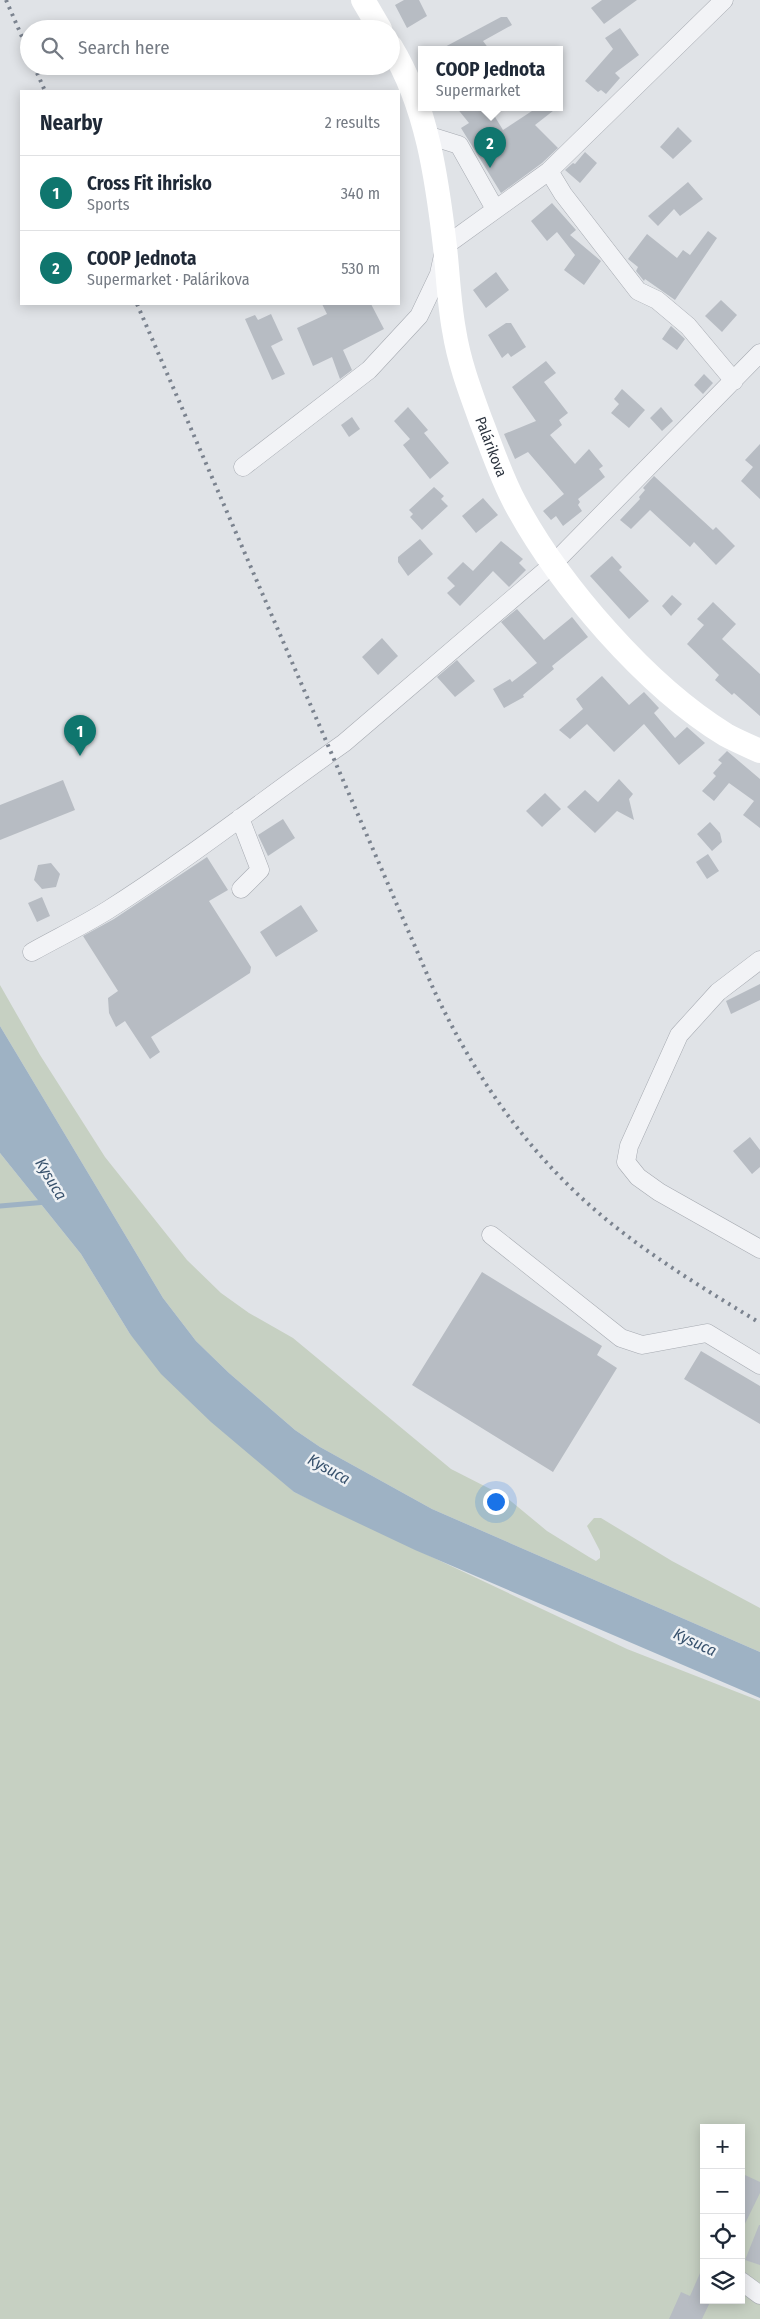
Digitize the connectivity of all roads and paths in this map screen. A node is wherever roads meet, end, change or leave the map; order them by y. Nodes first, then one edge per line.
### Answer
1 (362, 0) edge
2 (724, 0) edge
3 (374, 20) edge
4 (400, 67) edge
5 (418, 108) edge
6 (419, 111) edge
7 (427, 135) junction
8 (549, 171) junction
9 (495, 209) junction
10 (445, 246) junction
11 (760, 353) edge
12 (734, 381) junction
13 (243, 467) dead end
14 (552, 564) junction
15 (760, 751) edge
16 (240, 818) junction
17 (241, 889) dead end
18 (32, 952) dead end
19 (760, 960) edge
20 (491, 1235) dead end
21 (760, 1249) edge
22 (760, 1365) edge
23 (745, 2284) edge
24 (760, 2296) edge

1 - 3 main road
2 - 8 street
4 - 5 main road, Palárikova
6 - 7 main road, Palárikova
7 - 9 street
7 - 10 main road, Palárikova
8 - 9 street
8 - 12 street
9 - 10 street
10 - 13 street
10 - 14 main road, Palárikova
11 - 12 street
12 - 14 street
14 - 15 main road, Palárikova
14 - 16 street
16 - 17 street
16 - 18 street
19 - 21 street
20 - 22 street
23 - 24 street

